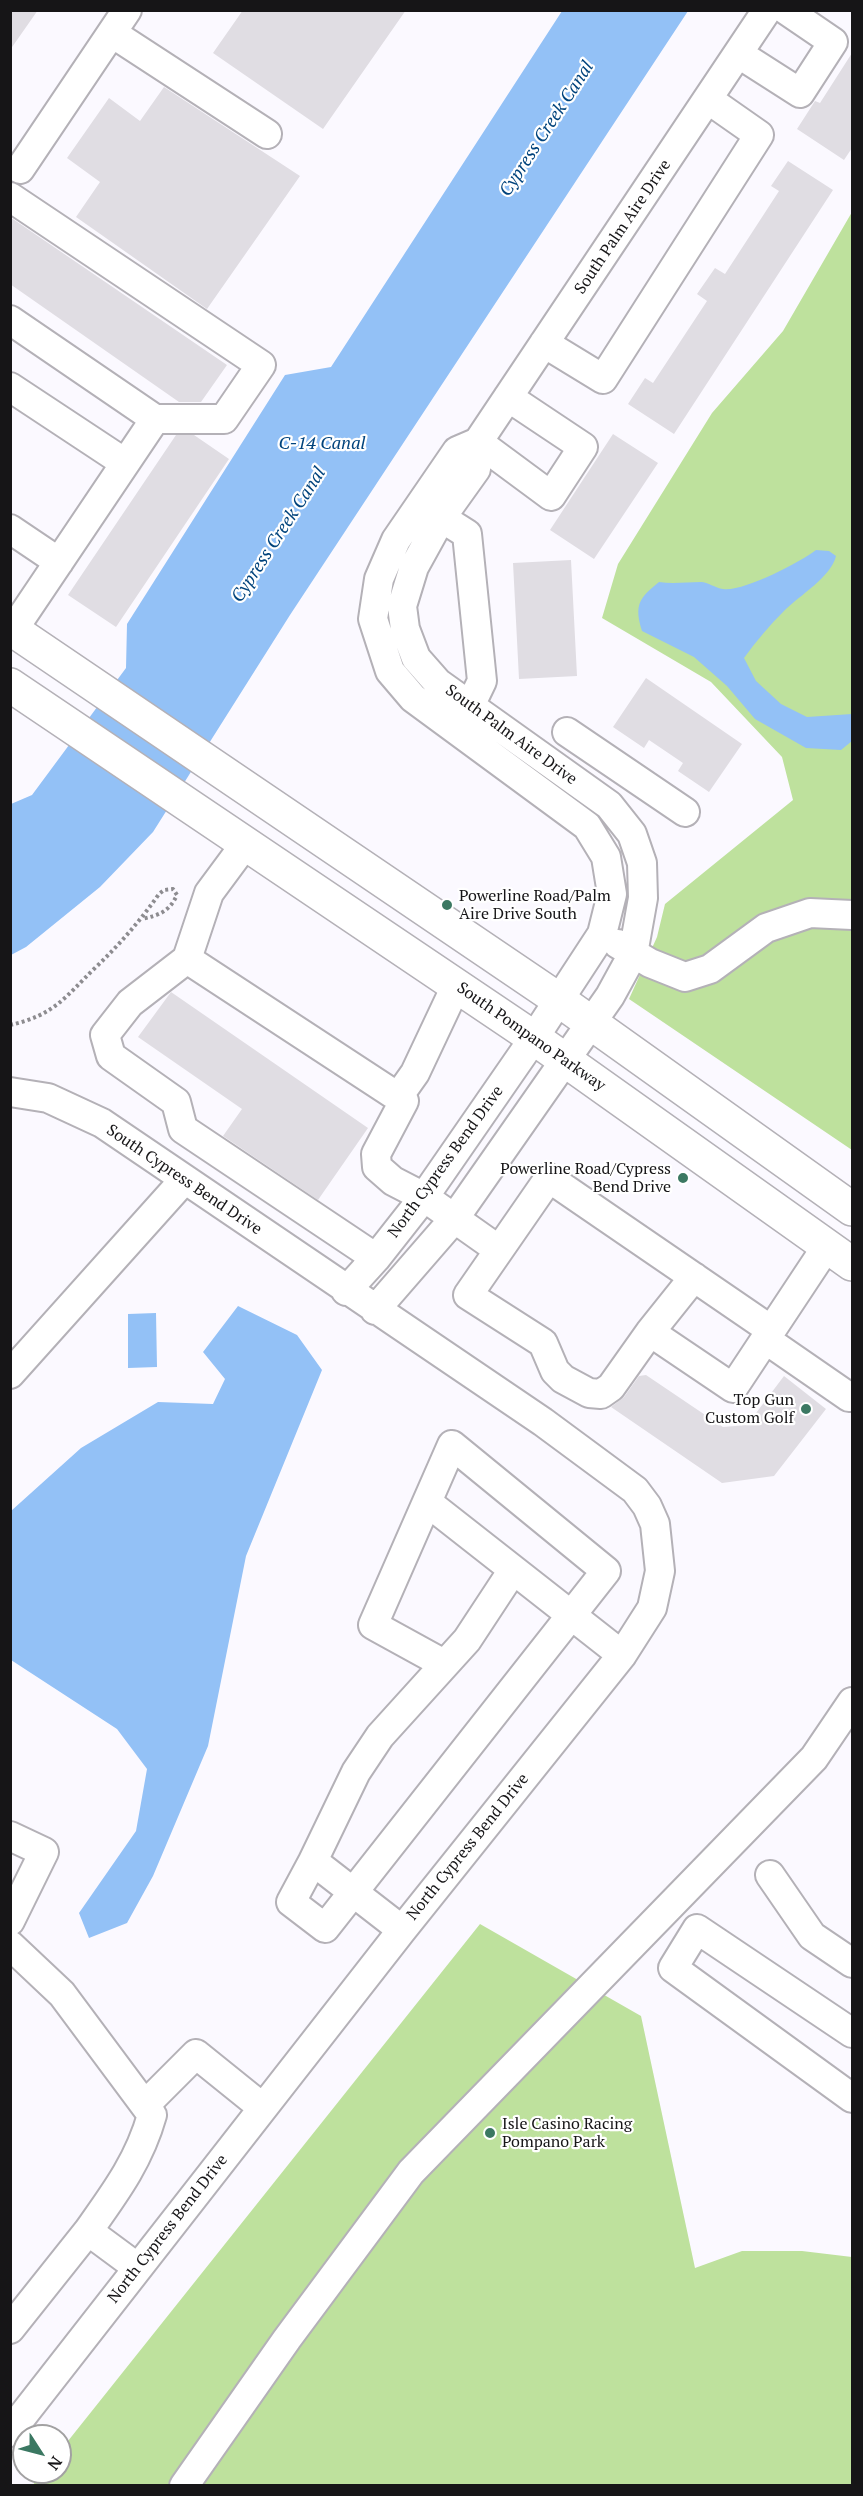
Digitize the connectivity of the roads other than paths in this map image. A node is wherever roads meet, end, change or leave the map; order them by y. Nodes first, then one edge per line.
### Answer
1 (767, 10) edge
2 (786, 10) edge
3 (119, 22) edge
4 (739, 54) junction
5 (708, 100) junction
6 (267, 134) dead end
7 (20, 169) dead end
8 (10, 197) edge
9 (10, 320) edge
10 (544, 343) junction
11 (10, 387) edge
12 (508, 397) junction
13 (154, 419) junction
14 (478, 442) junction
15 (125, 463) junction
16 (430, 511) junction
17 (10, 529) edge
18 (59, 561) junction
19 (12, 629) edge
20 (14, 695) edge
21 (463, 718) junction
22 (567, 732) dead end
23 (606, 758) junction
24 (574, 798) junction
25 (686, 812) dead end
26 (246, 843) junction
27 (852, 915) edge
28 (602, 934) junction
29 (633, 954) junction
30 (187, 959) junction
31 (456, 986) junction
32 (559, 1000) junction
33 (591, 1023) junction
34 (534, 1038) junction
35 (567, 1061) junction
36 (10, 1092) edge
37 (398, 1097) junction
38 (184, 1180) junction
39 (424, 1197) junction
40 (852, 1209) edge
41 (454, 1219) junction
42 (499, 1250) junction
43 (839, 1255) edge
44 (376, 1258) junction
45 (694, 1277) junction
46 (346, 1291) junction
47 (375, 1310) junction
48 (650, 1332) junction
49 (768, 1335) junction
50 (10, 1374) edge
51 (849, 1397) dead end
52 (427, 1502) junction
53 (513, 1570) junction
54 (571, 1615) junction
55 (622, 1655) junction
56 (444, 1664) junction
57 (852, 1702) edge
58 (10, 1836) edge
59 (313, 1861) junction
60 (770, 1875) dead end
61 (352, 1892) junction
62 (10, 1921) edge
63 (402, 1930) junction
64 (10, 1945) edge
65 (852, 1963) edge
66 (852, 2033) edge
67 (852, 2098) edge
68 (145, 2105) junction
69 (263, 2108) junction
70 (88, 2231) junction
71 (138, 2268) junction
72 (10, 2329) edge
73 (10, 2432) edge
74 (184, 2486) edge

1 - 4 street, South Palm Aire Drive
2 - 4 street
3 - 6 street
3 - 7 street
4 - 5 street, South Palm Aire Drive
5 - 10 street, South Palm Aire Drive
5 - 10 street
8 - 13 street
9 - 13 street
10 - 12 street, South Palm Aire Drive
11 - 15 street
12 - 14 street, South Palm Aire Drive
12 - 14 street
13 - 15 street
14 - 16 street, South Palm Aire Drive
15 - 18 street
16 - 21 street
16 - 21 street, South Palm Aire Drive
17 - 18 street
18 - 19 street
19 - 32 main road
20 - 26 main road, South Pompano Parkway
21 - 24 street, South Palm Aire Drive
22 - 23 street
23 - 24 street
23 - 25 street
24 - 28 street, South Palm Aire Drive
24 - 29 street, South Palm Aire Drive
26 - 30 street
26 - 31 main road, South Pompano Parkway
27 - 29 street
28 - 29 street
28 - 32 street, South Palm Aire Drive
29 - 33 street, South Palm Aire Drive
30 - 37 street
30 - 44 street
31 - 34 main road, South Pompano Parkway
31 - 37 street
32 - 33 main road
32 - 34 street, North Cypress Bend Drive
33 - 35 street
33 - 40 main road
34 - 35 main road, South Pompano Parkway
34 - 39 street, North Cypress Bend Drive
35 - 41 street
35 - 43 main road, South Pompano Parkway
36 - 38 street, South Cypress Bend Drive
37 - 39 street
38 - 46 street, South Cypress Bend Drive
38 - 50 street
39 - 41 street
39 - 44 street, North Cypress Bend Drive
41 - 42 street
41 - 47 street
42 - 45 street
42 - 48 street
43 - 49 street
44 - 46 street, North Cypress Bend Drive
45 - 48 street
45 - 49 street
46 - 47 street, North Cypress Bend Drive
47 - 55 street, North Cypress Bend Drive
48 - 49 street
49 - 51 street
52 - 53 street
52 - 54 street
52 - 56 street
53 - 54 street
53 - 56 street
54 - 55 street
54 - 61 street
55 - 63 street, North Cypress Bend Drive
56 - 59 street
57 - 74 street
58 - 62 street
59 - 61 street
59 - 61 street
60 - 65 street
61 - 63 street
63 - 69 street, North Cypress Bend Drive
64 - 68 street
66 - 67 street
68 - 69 street
68 - 70 street
69 - 71 street, North Cypress Bend Drive
70 - 71 street
70 - 72 street
71 - 73 street, North Cypress Bend Drive

